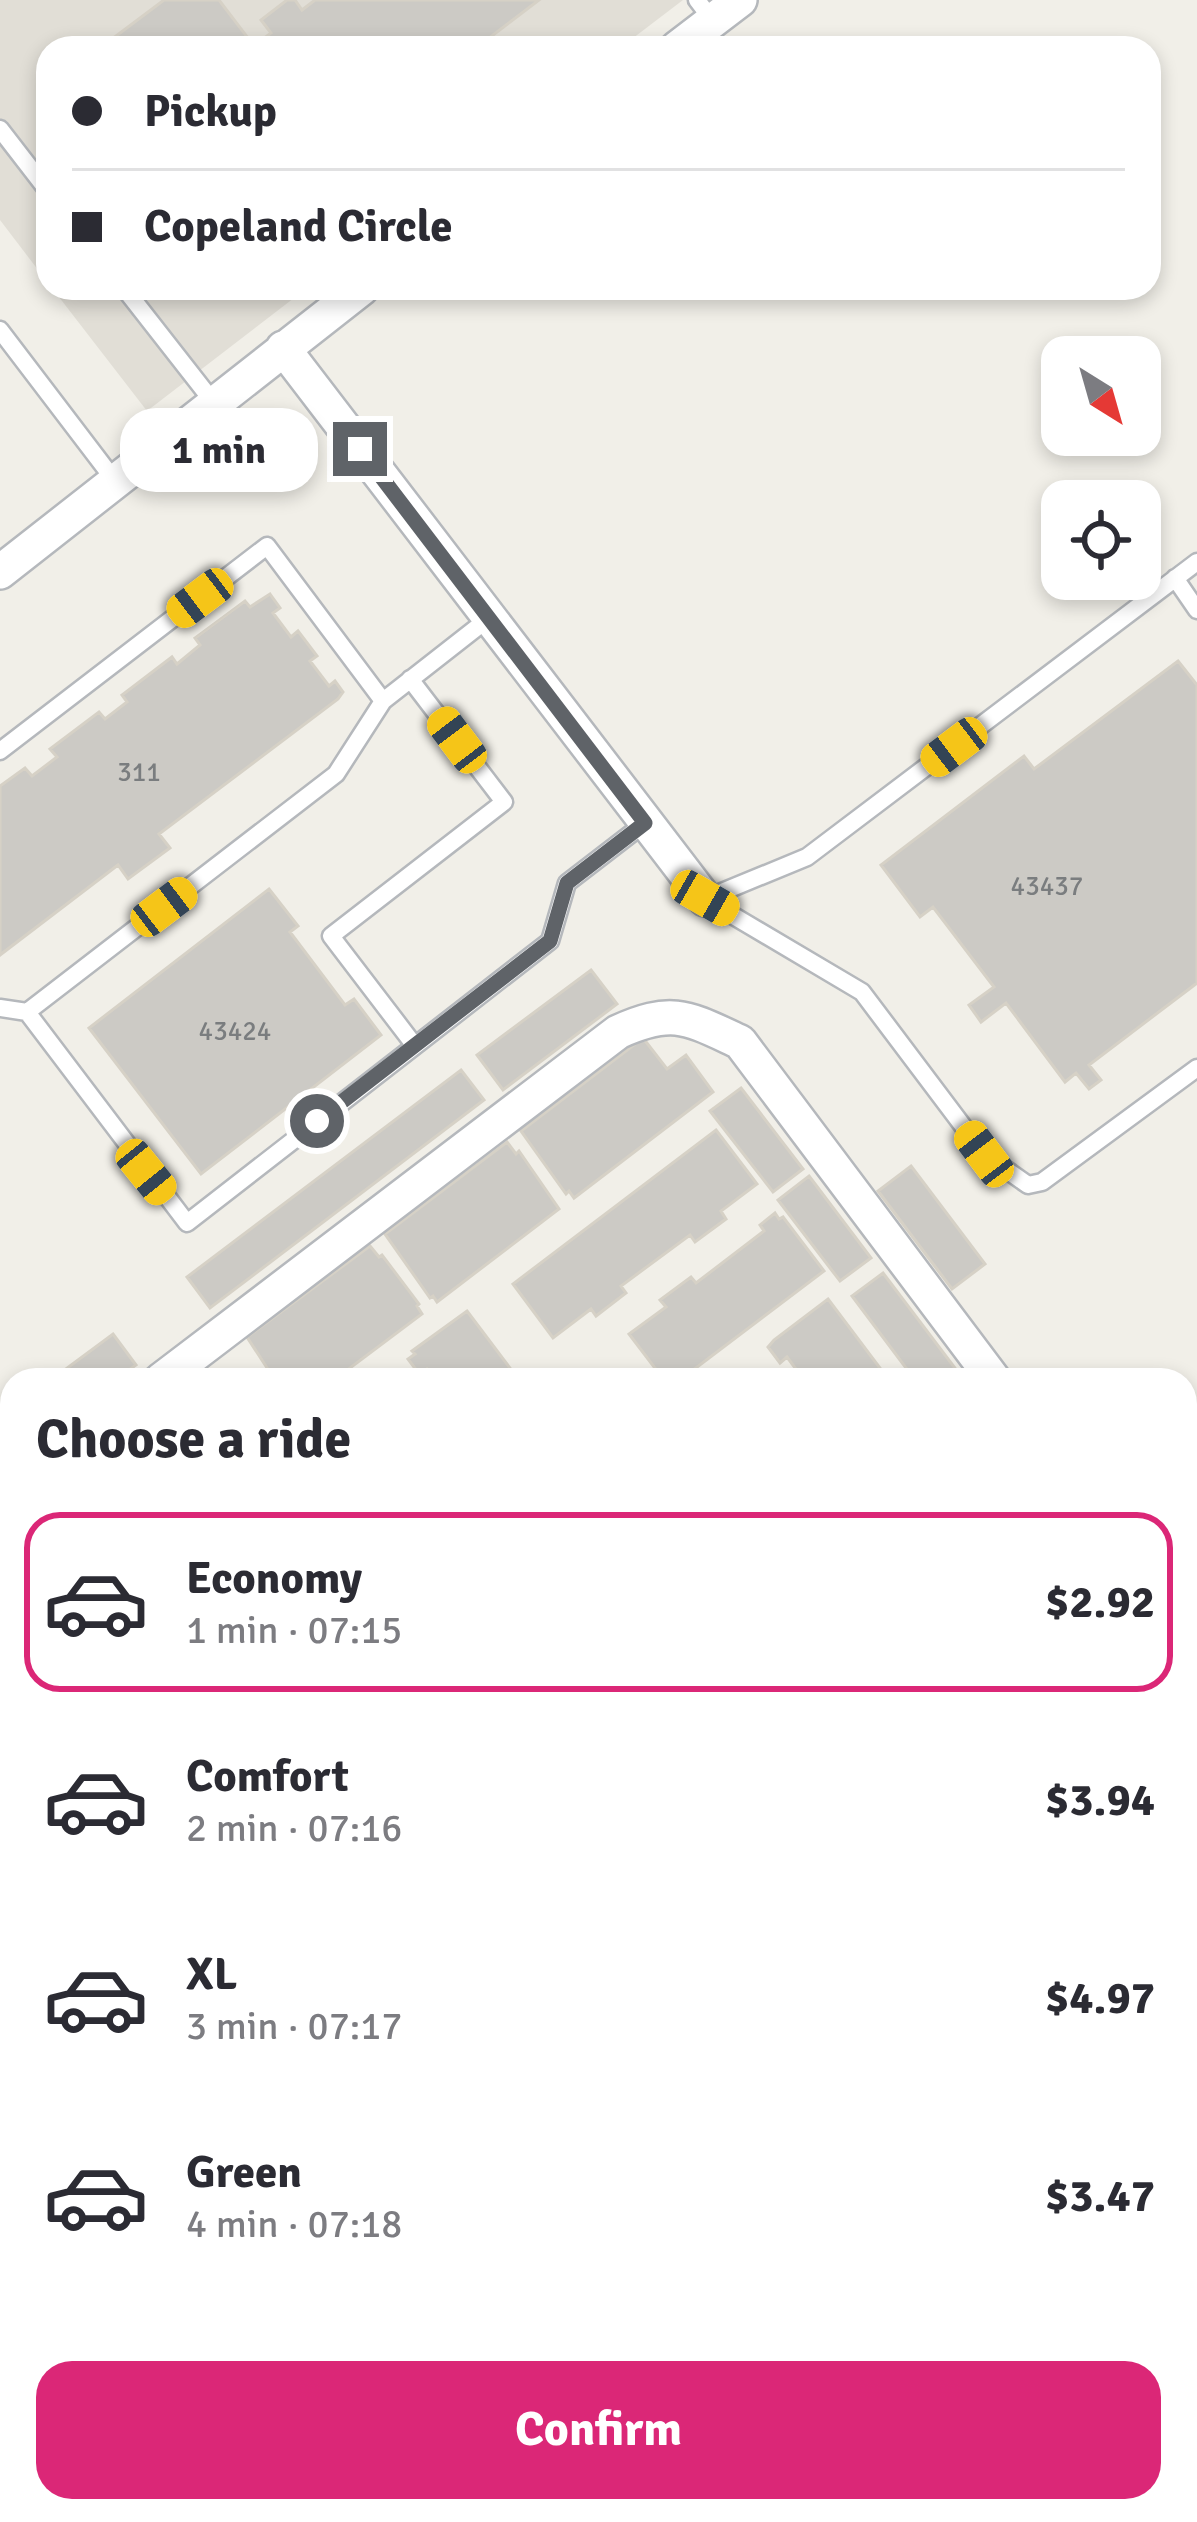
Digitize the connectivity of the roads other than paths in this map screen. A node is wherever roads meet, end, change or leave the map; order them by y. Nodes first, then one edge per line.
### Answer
1 (740, 0) edge
2 (705, 10) edge
3 (686, 36) edge
4 (0, 129) edge
5 (36, 175) edge
6 (133, 300) edge
7 (346, 300) edge
8 (0, 330) edge
9 (284, 348) junction
10 (214, 403) junction
11 (115, 482) junction
12 (1197, 562) edge
13 (0, 572) edge
14 (1174, 578) junction
15 (1197, 610) edge
16 (489, 618) junction
17 (410, 679) junction
18 (383, 701) junction
19 (0, 751) edge
20 (645, 823) junction
21 (705, 898) junction
22 (0, 1008) edge
23 (26, 1012) junction
24 (415, 1046) junction
25 (1197, 1068) edge
26 (177, 1368) edge
27 (985, 1368) edge

1 - 2 street
2 - 3 street
4 - 5 lane
6 - 10 lane
7 - 9 street
8 - 11 lane
9 - 10 street
9 - 16 street
10 - 11 street
11 - 13 street
12 - 14 lane
14 - 15 lane
14 - 21 lane
16 - 17 lane
16 - 20 street
17 - 18 lane
17 - 24 lane
18 - 19 lane
18 - 23 lane
20 - 21 street
20 - 24 lane
21 - 25 lane
22 - 23 lane
23 - 24 lane
26 - 27 street

